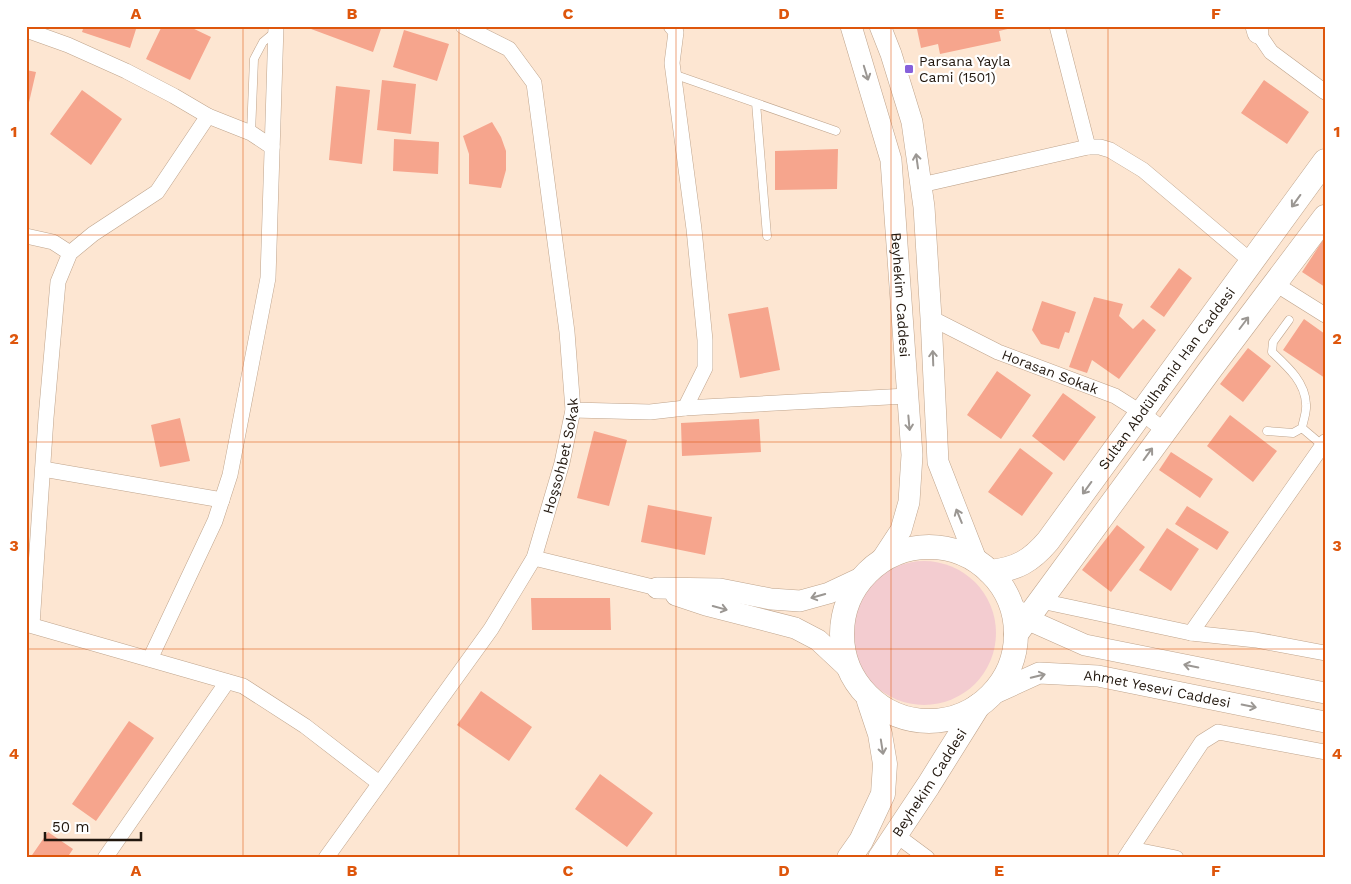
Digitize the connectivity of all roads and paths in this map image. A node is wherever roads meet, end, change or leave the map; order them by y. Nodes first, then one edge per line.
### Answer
1 (463, 26) edge
2 (851, 26) edge
3 (880, 26) edge
4 (1056, 26) edge
5 (276, 28) edge
6 (678, 28) edge
7 (26, 30) edge
8 (1257, 30) edge
9 (673, 74) junction
10 (1325, 92) edge
11 (756, 103) junction
12 (208, 116) junction
13 (836, 131) dead end
14 (251, 133) junction
15 (272, 147) junction
16 (1088, 147) junction
17 (1325, 161) edge
18 (921, 185) junction
19 (1325, 217) edge
20 (26, 236) edge
21 (767, 236) dead end
22 (70, 254) junction
23 (1252, 262) junction
24 (1274, 283) junction
25 (1325, 315) edge
26 (931, 318) junction
27 (1289, 320) dead end
28 (907, 396) junction
29 (684, 408) junction
30 (573, 410) junction
31 (1142, 413) junction
32 (1302, 428) junction
33 (1165, 431) junction
34 (1267, 431) dead end
35 (1324, 444) edge
36 (42, 470) junction
37 (222, 500) junction
38 (1051, 536) junction
39 (1075, 554) junction
40 (534, 558) junction
41 (984, 567) junction
42 (871, 569) junction
43 (657, 588) junction
44 (1024, 615) junction
45 (29, 625) edge
46 (1190, 633) junction
47 (1325, 653) edge
48 (150, 659) junction
49 (848, 668) junction
50 (227, 682) junction
51 (1325, 693) edge
52 (985, 700) junction
53 (869, 701) junction
54 (1325, 722) edge
55 (1325, 752) edge
56 (380, 783) junction
57 (896, 835) junction
58 (1128, 853) edge
59 (105, 858) edge
60 (326, 858) edge
61 (849, 858) edge
62 (880, 858) edge
63 (927, 858) edge
64 (1176, 858) edge

1 - 30 street, Hoşsohbet Sokak
2 -> 28 main road, Beyhekim Caddesi
18 -> 3 main road, Beyhekim Caddesi
4 - 16 street
5 - 14 lane
5 - 15 street
6 - 9 street
7 - 12 street
8 - 10 street
9 - 11 lane
9 - 29 street
11 - 13 lane
11 - 21 lane
12 - 14 street
12 - 22 street
14 - 15 street
15 - 37 street
16 - 18 street
16 - 23 street
17 -> 23 main road, Sultan Abdülhamid Han Caddesi
18 - 26 main road, Beyhekim Caddesi
19 - 24 main road, Sultan Abdülhamid Han Caddesi
20 - 22 street
22 - 36 street
23 - 31 main road, Sultan Abdülhamid Han Caddesi
24 - 25 street
33 -> 24 main road, Sultan Abdülhamid Han Caddesi
26 - 31 street, Horasan Sokak
41 -> 26 main road, Beyhekim Caddesi
27 - 32 lane
28 - 29 street
28 -> 42 main road, Beyhekim Caddesi
29 - 30 street
30 - 40 street, Hoşsohbet Sokak
31 - 33 street, Horasan Sokak
31 -> 38 main road, Sultan Abdülhamid Han Caddesi
32 - 34 lane
32 - 35 lane
39 -> 33 main road, Sultan Abdülhamid Han Caddesi
35 - 46 street
36 - 37 street
36 - 45 street
37 - 48 street
38 - 39 main road
38 - 41 main road, Sultan Abdülhamid Han Caddesi
39 - 44 main road, Sultan Abdülhamid Han Caddesi
40 - 43 street
40 - 56 street, Hoşsohbet Sokak
41 - 42 main road
41 - 44 main road
42 -> 43 main road
42 - 49 main road
43 -> 49 main road
44 - 46 street
51 -> 44 main road, Ahmet Yesevi Caddesi
44 - 52 main road
45 - 48 street
46 - 47 street
48 - 50 street
49 - 53 main road
50 - 56 street
50 - 59 street
52 - 53 main road
52 -> 54 main road, Ahmet Yesevi Caddesi
52 - 57 main road, Beyhekim Caddesi
53 -> 61 main road, Beyhekim Caddesi
55 - 58 street
56 - 60 street, Hoşsohbet Sokak
57 - 62 main road, Beyhekim Caddesi
57 - 63 street
58 - 64 street

